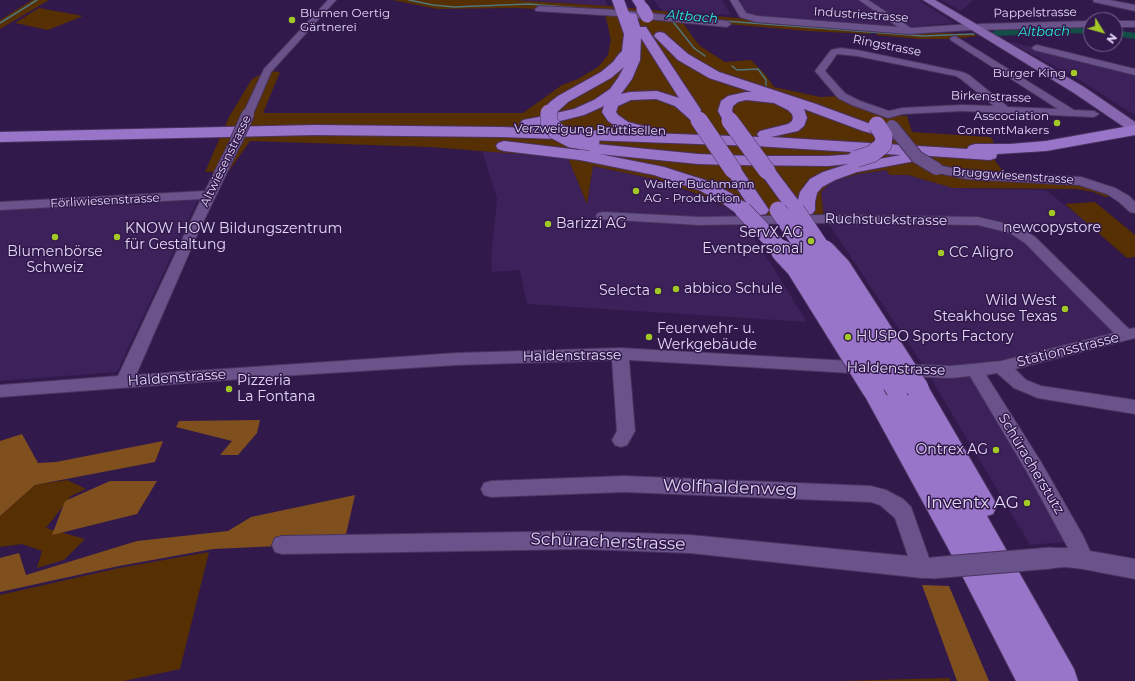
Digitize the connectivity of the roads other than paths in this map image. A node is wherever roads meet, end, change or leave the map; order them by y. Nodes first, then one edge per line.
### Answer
1 (332, 0) edge
2 (734, 0) edge
3 (863, 0) edge
4 (928, 0) edge
5 (934, 0) edge
6 (1097, 0) edge
7 (633, 8) edge
8 (1135, 8) edge
9 (539, 9) dead end
10 (727, 24) dead end
11 (1083, 24) edge
12 (1123, 24) edge
13 (1135, 24) edge
14 (975, 27) junction
15 (909, 31) junction
16 (660, 36) junction
17 (955, 38) dead end
18 (1037, 48) dead end
19 (704, 69) junction
20 (1135, 72) edge
21 (1004, 109) junction
22 (1072, 113) junction
23 (1094, 114) dead end
24 (699, 120) junction
25 (1135, 120) edge
26 (723, 121) junction
27 (886, 122) junction
28 (428, 125) junction
29 (0, 129) edge
30 (1135, 129) edge
31 (646, 131) junction
32 (269, 132) junction
33 (751, 136) junction
34 (0, 137) edge
35 (1135, 139) edge
36 (453, 140) junction
37 (1069, 141) junction
38 (862, 153) junction
39 (990, 155) junction
40 (209, 195) junction
41 (0, 206) edge
42 (1135, 209) edge
43 (777, 210) junction
44 (602, 216) dead end
45 (1130, 334) edge
46 (620, 354) junction
47 (1001, 367) junction
48 (974, 371) junction
49 (124, 382) junction
50 (896, 389) junction
51 (0, 391) edge
52 (1135, 407) edge
53 (621, 440) dead end
54 (491, 489) dead end
55 (282, 545) dead end
56 (1083, 559) junction
57 (927, 568) junction
58 (1135, 569) edge
59 (1033, 681) edge
60 (1062, 681) edge
61 (1078, 681) edge

1 - 40 street, Altwiesenstrasse, bridge
2 - 15 street, Industriestrasse
3 - 15 street
4 - 14 main road
5 - 14 main road
6 - 8 street
7 - 16 highway
7 - 24 highway
7 - 28 highway
7 - 38 highway, bridge
9 - 10 street
11 - 14 street, Pappelstrasse
12 - 13 street
14 - 15 street, Industriestrasse
14 - 25 main road
14 - 30 main road
16 - 19 highway
16 - 26 highway
17 - 22 street
18 - 20 street
19 - 27 highway
19 - 37 highway
21 - 22 street, Birkenstrasse
21 - 27 street, Birkenstrasse
21 - 27 street, Ringstrasse
22 - 23 street, Birkenstrasse
24 - 31 highway
24 - 43 highway, bridge
26 - 33 highway
26 - 43 highway, bridge
27 - 38 highway, bridge
27 - 42 street, Bruggwiesenstrasse, bridge
28 - 29 highway
28 - 31 highway, Verzweigung Brüttisellen
30 - 37 highway
31 - 33 highway, Verzweigung Brüttisellen
32 - 34 highway
32 - 36 highway
32 - 38 highway
33 - 37 highway
35 - 39 highway
36 - 38 highway
36 - 43 highway
38 - 39 highway
39 - 43 highway
40 - 41 street, Förliwiesenstrasse
40 - 49 street, Altwiesenstrasse
43 - 50 highway, bridge
43 - 50 highway, bridge
43 - 50 highway, bridge
44 - 45 street, Ruchstuckstrasse
45 - 47 street, Stationsstrasse
46 - 48 street, Haldenstrasse
46 - 49 street, Haldenstrasse
46 - 53 street
47 - 48 street, Haldenstrasse
47 - 52 street
48 - 56 street, Schüracherstutz
49 - 51 street, Haldenstrasse
50 - 59 highway
50 - 60 highway
50 - 61 highway
54 - 57 street, Wolfhaldenweg
55 - 57 street, Schüracherstrasse
56 - 57 street, bridge
56 - 58 street

